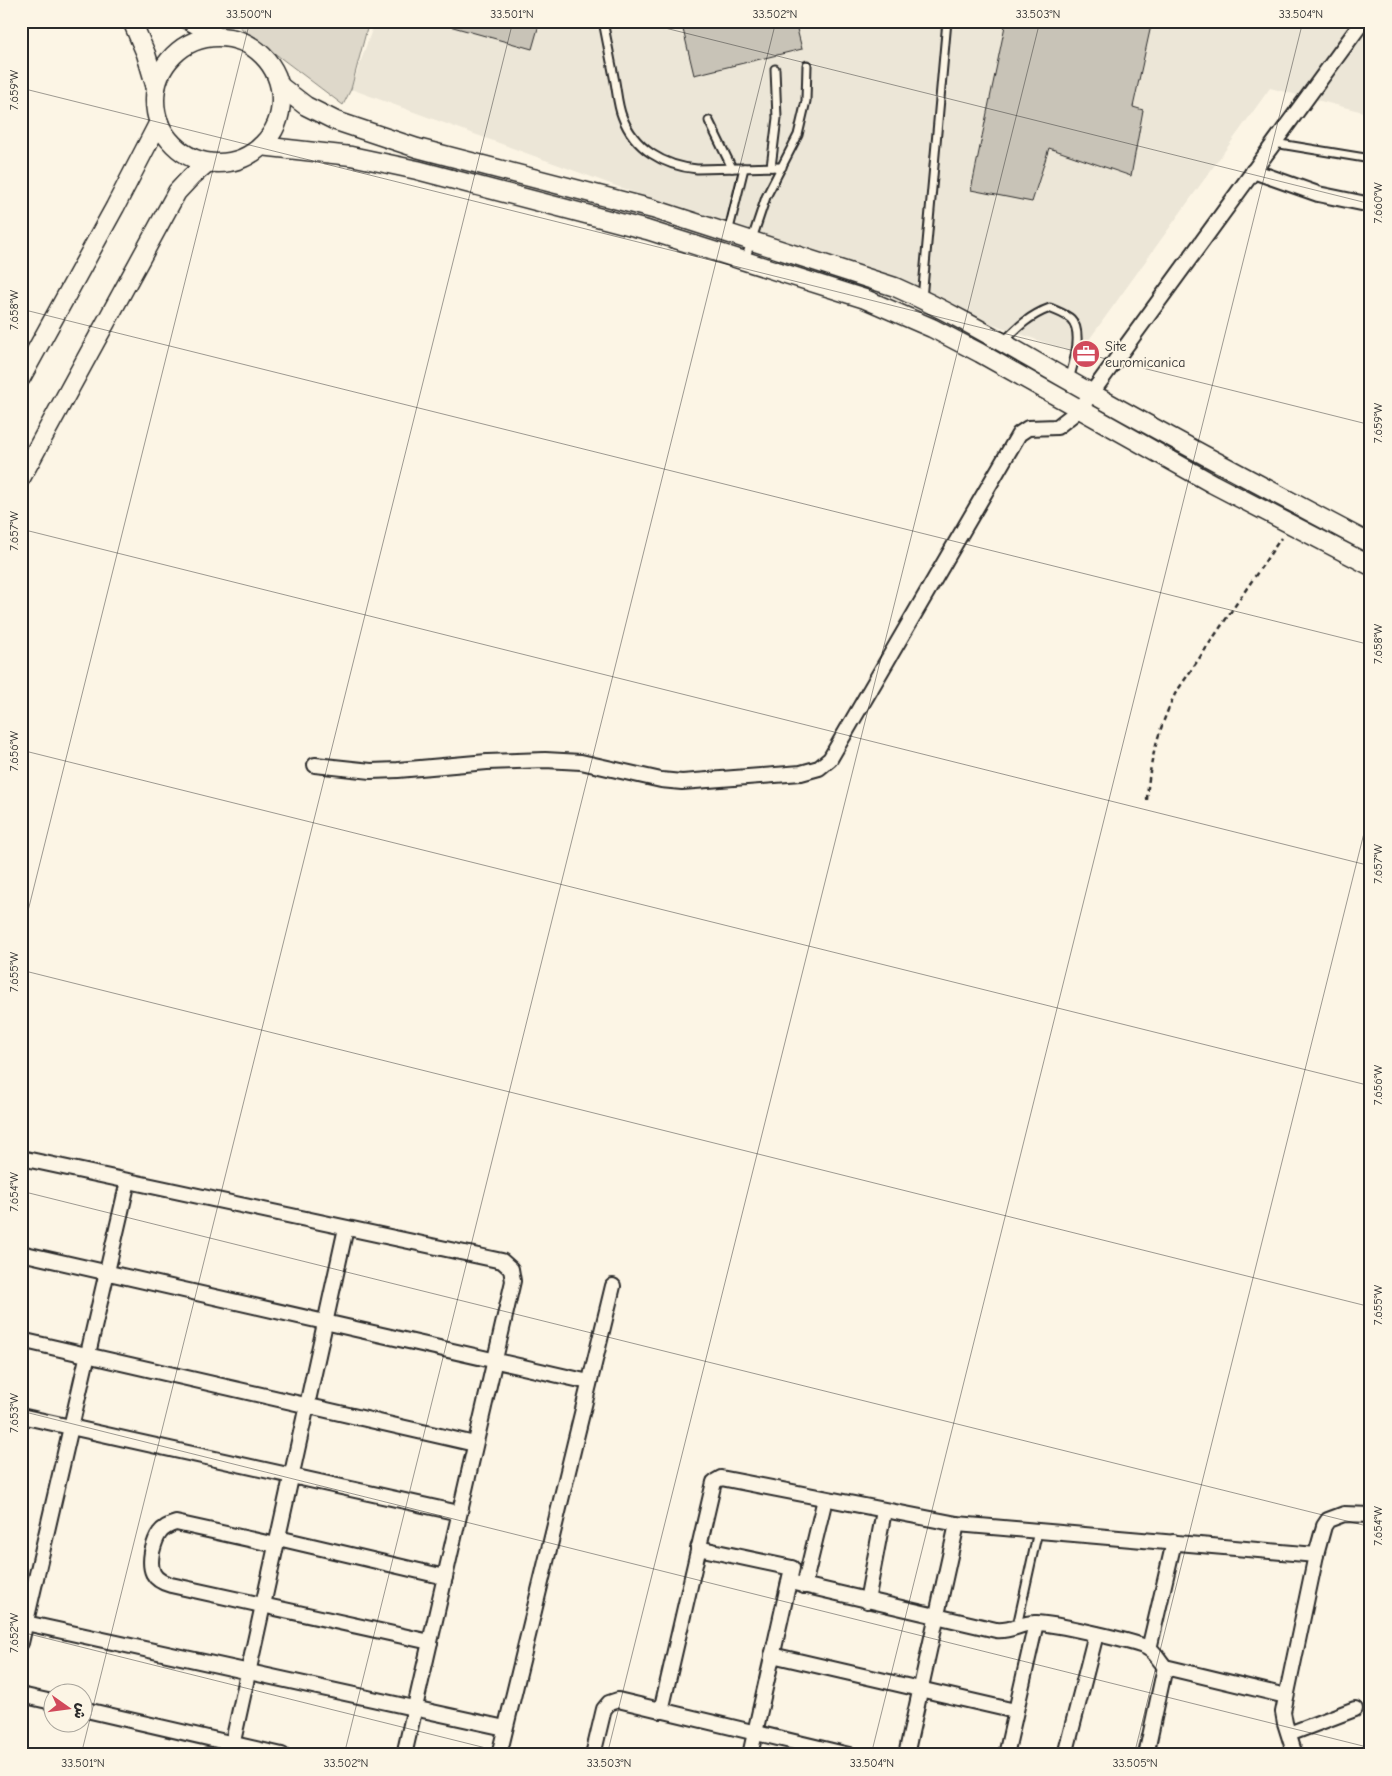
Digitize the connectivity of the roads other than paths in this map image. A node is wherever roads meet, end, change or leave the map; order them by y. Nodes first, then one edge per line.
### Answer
1 (132, 21) edge
2 (190, 21) edge
3 (603, 21) edge
4 (947, 21) edge
5 (1362, 21) edge
6 (217, 36) junction
7 (806, 65) dead end
8 (775, 69) dead end
9 (280, 86) junction
10 (156, 88) junction
11 (709, 120) dead end
12 (159, 122) junction
13 (1274, 142) junction
14 (261, 146) junction
15 (1371, 159) edge
16 (207, 163) junction
17 (771, 167) junction
18 (782, 167) junction
19 (732, 168) junction
20 (744, 168) junction
21 (1253, 171) junction
22 (1371, 205) edge
23 (728, 233) junction
24 (751, 240) junction
25 (745, 260) junction
26 (922, 300) junction
27 (1003, 342) junction
28 (21, 378) edge
29 (1069, 381) junction
30 (1091, 393) junction
31 (1080, 409) junction
32 (21, 478) edge
33 (1371, 544) edge
34 (1371, 566) edge
35 (315, 765) dead end
36 (21, 1158) edge
37 (128, 1181) junction
38 (346, 1228) junction
39 (21, 1253) edge
40 (107, 1273) junction
41 (613, 1286) dead end
42 (325, 1322) junction
43 (21, 1340) edge
44 (88, 1355) junction
45 (494, 1360) junction
46 (590, 1382) junction
47 (307, 1406) junction
48 (21, 1416) edge
49 (71, 1428) junction
50 (475, 1444) junction
51 (291, 1476) junction
52 (825, 1499) junction
53 (884, 1511) junction
54 (460, 1514) junction
55 (1371, 1514) edge
56 (957, 1524) junction
57 (1038, 1531) junction
58 (277, 1541) junction
59 (1174, 1542) junction
60 (698, 1548) junction
61 (1316, 1555) junction
62 (445, 1577) junction
63 (790, 1582) junction
64 (804, 1586) junction
65 (867, 1600) junction
66 (263, 1605) junction
67 (937, 1617) junction
68 (1036, 1622) junction
69 (24, 1623) edge
70 (1017, 1627) junction
71 (1096, 1634) junction
72 (430, 1642) junction
73 (21, 1643) edge
74 (1149, 1649) junction
75 (772, 1655) junction
76 (1165, 1667) junction
77 (248, 1672) junction
78 (921, 1689) junction
79 (21, 1695) edge
80 (1286, 1696) junction
81 (42, 1700) edge
82 (415, 1709) junction
83 (1355, 1709) dead end
84 (1015, 1711) junction
85 (92, 1712) edge
86 (661, 1712) junction
87 (505, 1728) junction
88 (754, 1732) junction
89 (1289, 1734) junction
90 (231, 1749) edge
91 (832, 1753) edge
92 (282, 1755) edge
93 (404, 1755) edge
94 (498, 1755) edge
95 (594, 1755) edge
96 (750, 1755) edge
97 (849, 1755) edge
98 (906, 1755) edge
99 (1006, 1755) edge
100 (1065, 1755) edge
101 (1146, 1755) edge
102 (1295, 1755) edge

1 - 10 street
2 - 6 street
3 - 19 lane
4 - 26 lane
5 - 13 street
6 - 9 street
6 - 10 street
7 - 18 lane
8 - 17 lane
9 - 14 street
9 - 23 street
10 - 12 street
11 - 19 lane
12 - 16 street
12 - 28 street
13 - 15 lane
13 - 21 street
14 - 16 street
14 - 25 street
16 - 32 street
17 - 18 lane
17 - 20 lane
18 - 24 lane
19 - 20 lane
20 - 23 lane
21 - 22 street
21 - 30 street
23 - 24 street
24 - 25 lane
24 - 26 street
25 - 31 street
26 - 27 street
27 - 29 street
27 - 29 lane
29 - 30 street
30 - 31 street
30 - 33 street
31 - 34 street
31 - 35 street
36 - 37 street
37 - 38 street
37 - 40 street
38 - 42 street
38 - 45 street
39 - 40 street
40 - 42 street
40 - 44 street
41 - 46 street
42 - 45 street
42 - 47 street
43 - 44 street
44 - 47 street
44 - 49 street
45 - 46 street
45 - 50 street
46 - 87 street
47 - 50 street
47 - 51 street
48 - 49 street
49 - 51 street
49 - 69 street
50 - 54 street
51 - 54 street
51 - 58 street
52 - 53 street
52 - 60 street
52 - 64 street
53 - 56 street
53 - 65 street
54 - 62 street
55 - 61 street
56 - 57 street
56 - 67 street
57 - 59 street
57 - 70 lane
58 - 62 street
58 - 66 street
58 - 66 street
59 - 61 street
59 - 74 street
60 - 63 street
60 - 86 street
61 - 80 street
62 - 72 street
63 - 64 street
63 - 75 street
64 - 65 street
65 - 67 street
66 - 72 street
66 - 77 street
67 - 70 street
67 - 78 street
68 - 70 street
68 - 71 street
68 - 84 street
69 - 73 street
69 - 77 street
71 - 74 street
71 - 100 street
72 - 82 street
74 - 76 street
75 - 78 street
75 - 88 street
76 - 80 street
76 - 101 street
77 - 82 street
77 - 90 street
78 - 84 street
78 - 98 street
79 - 81 street
80 - 89 street
82 - 87 street
82 - 93 street
83 - 89 street
84 - 99 street
85 - 90 street
86 - 88 street
86 - 95 street
87 - 94 street
88 - 91 street
88 - 96 street
89 - 102 street
90 - 92 street
91 - 97 street

